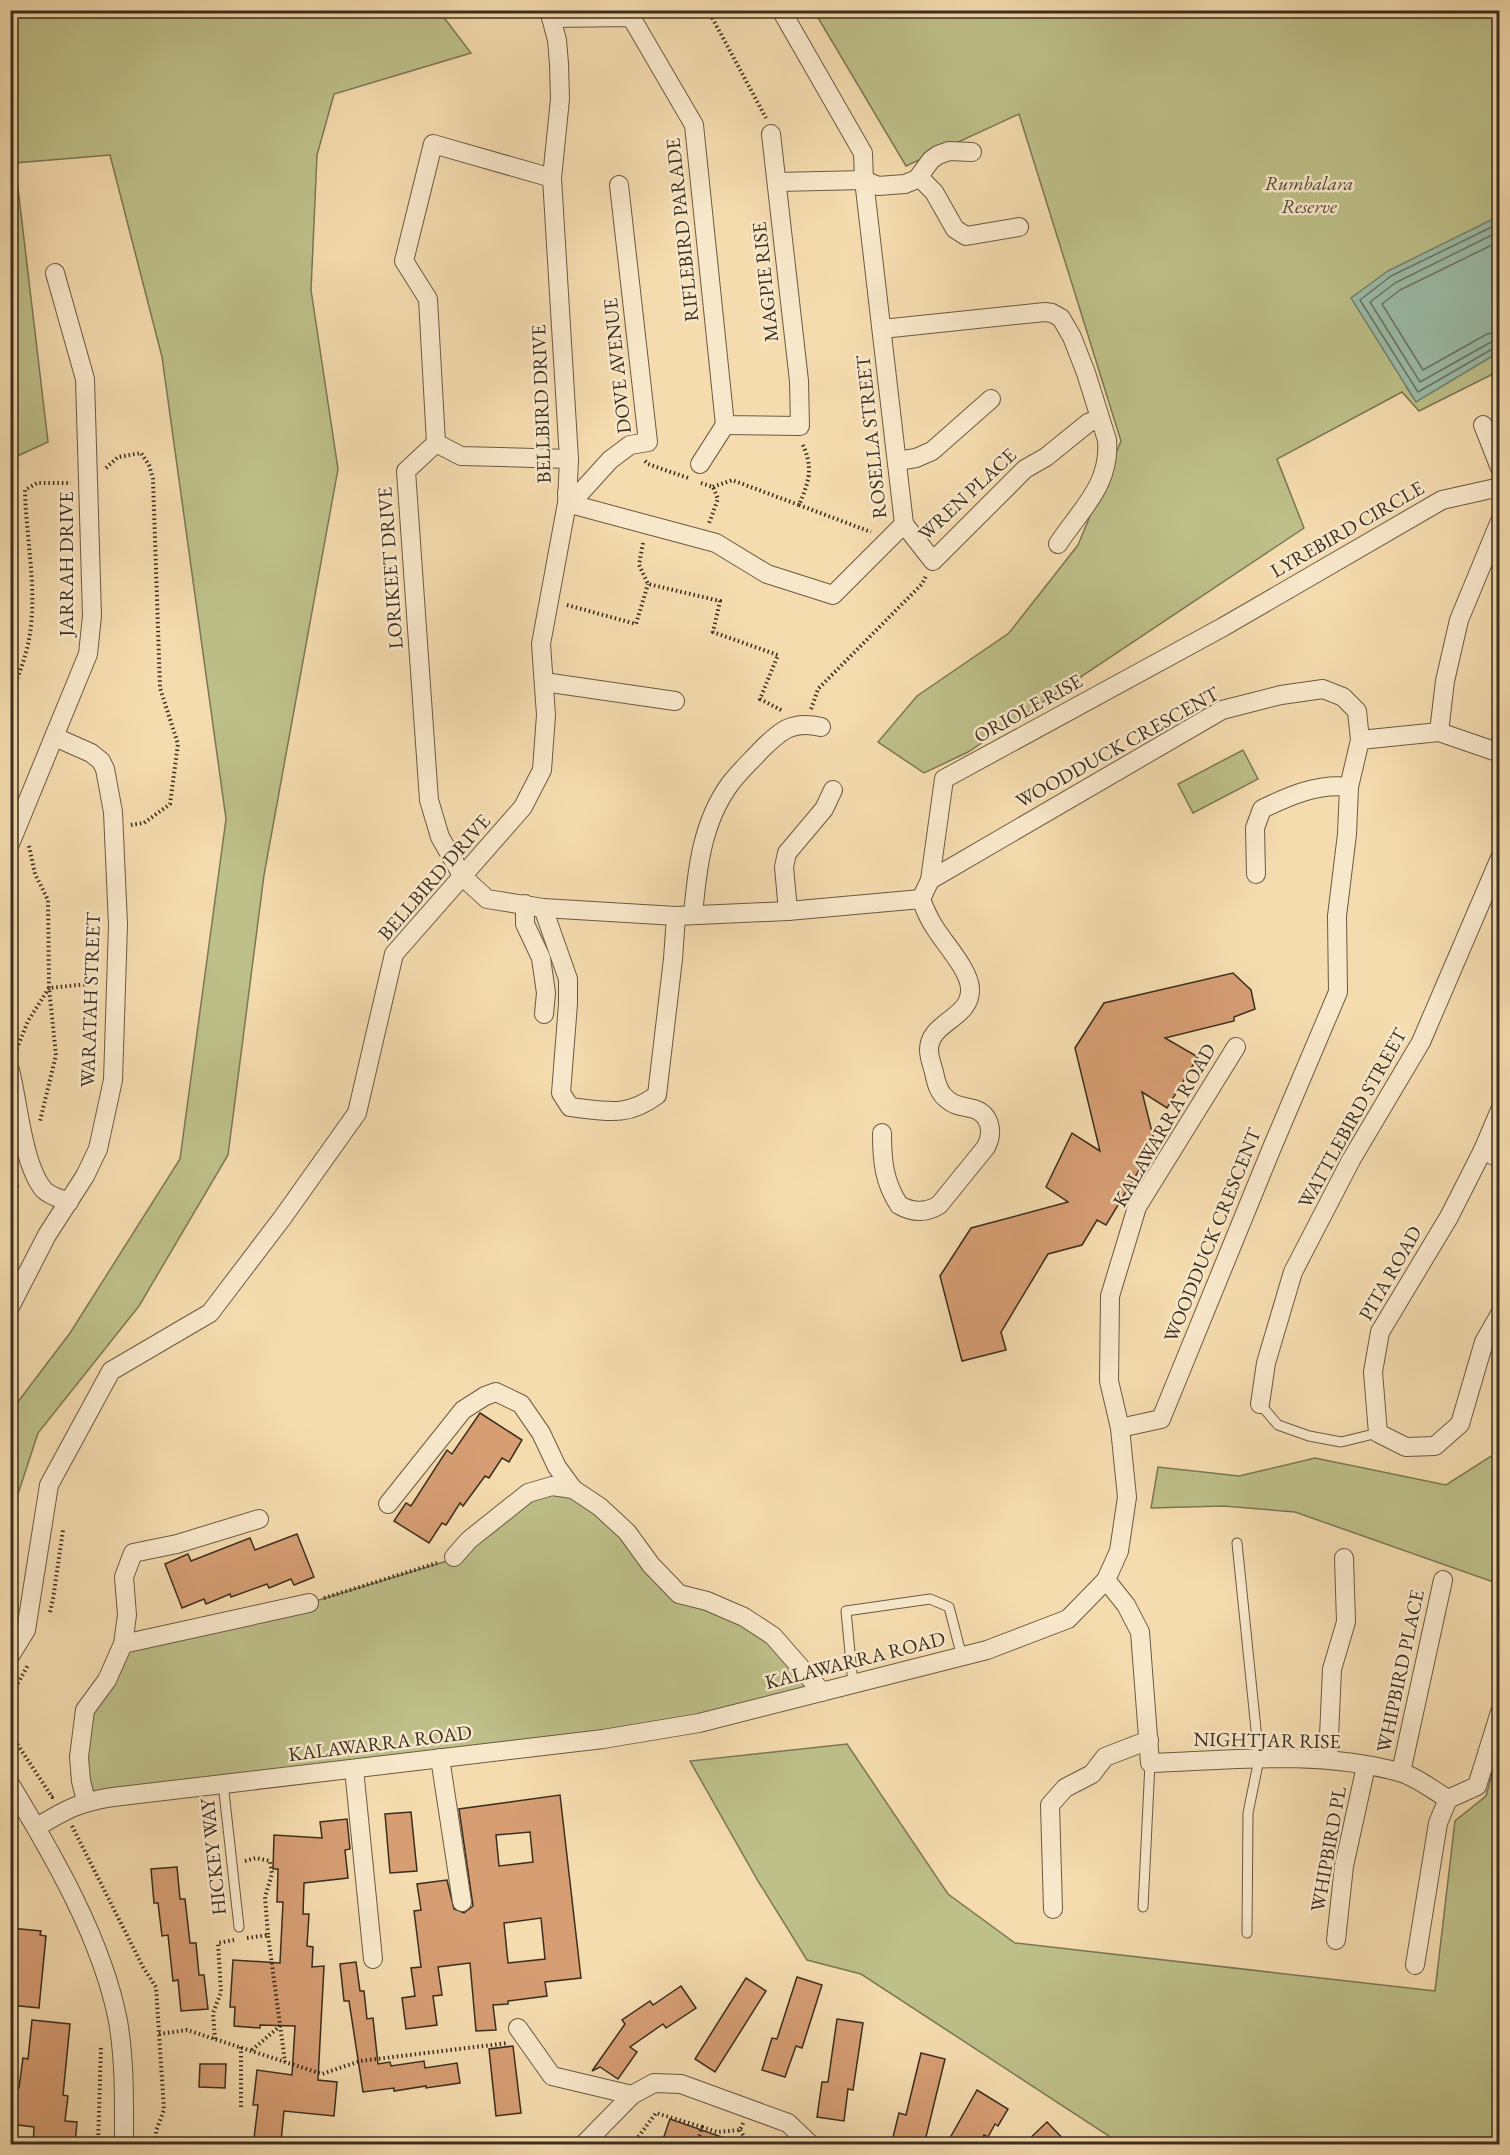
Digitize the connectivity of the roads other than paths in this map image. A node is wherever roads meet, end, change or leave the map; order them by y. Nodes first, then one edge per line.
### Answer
1 (781, 10) edge
2 (550, 14) edge
3 (606, 14) edge
4 (637, 14) edge
5 (771, 134) road end
6 (972, 152) dead end
7 (919, 177) junction
8 (552, 178) junction
9 (864, 180) junction
10 (777, 182) junction
11 (619, 185) dead end
12 (1019, 227) dead end
13 (55, 273) dead end
14 (882, 329) junction
15 (991, 399) dead end
16 (1099, 419) junction
17 (725, 424) junction
18 (1483, 425) dead end
19 (436, 443) junction
20 (568, 459) junction
21 (897, 460) junction
22 (700, 464) dead end
23 (1500, 468) edge
24 (1500, 488) edge
25 (567, 498) junction
26 (1500, 521) edge
27 (904, 524) junction
28 (1058, 544) dead end
29 (1223, 627) joint
30 (544, 682) junction
31 (675, 701) dead end
32 (813, 725) road end
33 (1439, 732) junction
34 (55, 737) junction
35 (1360, 740) junction
36 (1500, 753) edge
37 (1349, 787) junction
38 (833, 790) dead end
39 (10, 844) edge
40 (1500, 858) edge
41 (1256, 874) dead end
42 (463, 878) junction
43 (930, 880) junction
44 (921, 899) junction
45 (534, 906) junction
46 (789, 910) junction
47 (684, 916) junction
48 (544, 1014) dead end
49 (1236, 1047) dead end
50 (13, 1062) edge
51 (1500, 1110) edge
52 (882, 1133) dead end
53 (1483, 1150) junction
54 (1500, 1159) edge
55 (69, 1202) junction
56 (10, 1307) edge
57 (1500, 1314) edge
58 (1260, 1404) joint
59 (1120, 1428) junction
60 (1378, 1433) junction
61 (573, 1489) junction
62 (388, 1504) dead end
63 (259, 1519) dead end
64 (1237, 1543) dead end
65 (454, 1557) road end
66 (1344, 1558) dead end
67 (1106, 1580) junction
68 (1443, 1580) dead end
69 (309, 1603) road end
70 (123, 1644) junction
71 (10, 1656) edge
72 (962, 1657) junction
73 (853, 1684) junction
74 (822, 1692) junction
75 (1500, 1712) edge
76 (1149, 1740) junction
77 (440, 1758) junction
78 (1259, 1759) junction
79 (1328, 1759) junction
80 (1150, 1763) junction
81 (1366, 1766) junction
82 (354, 1768) junction
83 (1401, 1772) junction
84 (224, 1783) junction
85 (10, 1784) edge
86 (1448, 1799) junction
87 (86, 1801) junction
88 (37, 1827) junction
89 (462, 1902) dead end
90 (1143, 1906) dead end
91 (1053, 1909) dead end
92 (239, 1927) dead end
93 (1247, 1933) dead end
94 (1336, 1940) dead end
95 (373, 1959) dead end
96 (1415, 1965) dead end
97 (522, 2034) road end
98 (632, 2096) junction
99 (124, 2145) edge
100 (584, 2145) edge
101 (810, 2145) edge

1 - 9 street, ROSELLA STREET
2 - 3 street, RIFLEBIRD PARADE
2 - 8 street, BELLBIRD DRIVE
3 - 4 street, RIFLEBIRD PARADE
4 - 17 street, RIFLEBIRD PARADE
5 - 10 street, MAGPIE RISE
6 - 7 street
7 - 9 street
7 - 12 street
8 - 19 street
8 - 20 street, BELLBIRD DRIVE
9 - 10 street
9 - 14 street, ROSELLA STREET
10 - 17 street, MAGPIE RISE
11 - 25 street, DOVE AVENUE
13 - 34 street, JARRAH DRIVE
14 - 16 street
14 - 21 street, ROSELLA STREET
15 - 21 street
16 - 27 street, WREN PLACE
16 - 28 street
17 - 22 street
18 - 23 street
19 - 20 street
19 - 42 street, LORIKEET DRIVE
20 - 25 street, BELLBIRD DRIVE
21 - 27 street, ROSELLA STREET
24 - 29 street, LYREBIRD CIRCLE
25 - 27 street, ROSELLA STREET
25 - 30 street, BELLBIRD DRIVE
26 - 33 street
29 - 43 street, ORIOLE RISE
30 - 31 street
30 - 42 street, BELLBIRD DRIVE
32 - 47 street
33 - 35 street
33 - 36 street
34 - 39 street, JARRAH DRIVE
34 - 55 street, WARATAH STREET
35 - 37 street, WOODDUCK CRESCENT
35 - 43 street, WOODDUCK CRESCENT
37 - 41 street
37 - 59 street, WOODDUCK CRESCENT
38 - 46 street
40 - 58 street, WATTLEBIRD STREET
42 - 45 street
42 - 71 street, BELLBIRD DRIVE
43 - 44 street
44 - 46 street
44 - 52 street
45 - 47 street
45 - 47 street
45 - 48 street
46 - 47 street
49 - 59 street, KALAWARRA ROAD
50 - 55 street
51 - 53 street, PITA ROAD
53 - 54 street
53 - 60 street, PITA ROAD
55 - 56 street, WARATAH STREET
57 - 60 street
58 - 60 lane
59 - 67 street, KALAWARRA ROAD
61 - 62 street
61 - 65 street
61 - 74 street
63 - 70 street
64 - 78 lane
66 - 79 street
67 - 72 street, KALAWARRA ROAD
67 - 76 street
68 - 83 street, WHIPBIRD PLACE
69 - 70 street
70 - 87 street
72 - 73 street, KALAWARRA ROAD
72 - 73 lane
73 - 74 street, KALAWARRA ROAD
74 - 77 street, KALAWARRA ROAD
75 - 86 street
76 - 80 street
76 - 91 street
77 - 82 street, KALAWARRA ROAD
77 - 89 street
78 - 79 street, NIGHTJAR RISE
78 - 80 street, NIGHTJAR RISE
78 - 93 lane
79 - 81 street, NIGHTJAR RISE
80 - 90 lane
81 - 83 street, NIGHTJAR RISE
81 - 94 street, WHIPBIRD PL
82 - 84 street, KALAWARRA ROAD
82 - 95 street
83 - 86 street, NIGHTJAR RISE
84 - 87 street, KALAWARRA ROAD
84 - 92 lane, HICKEY WAY
85 - 88 street
86 - 96 street
87 - 88 street, KALAWARRA ROAD
88 - 99 street
97 - 98 street
98 - 100 street
98 - 101 street

